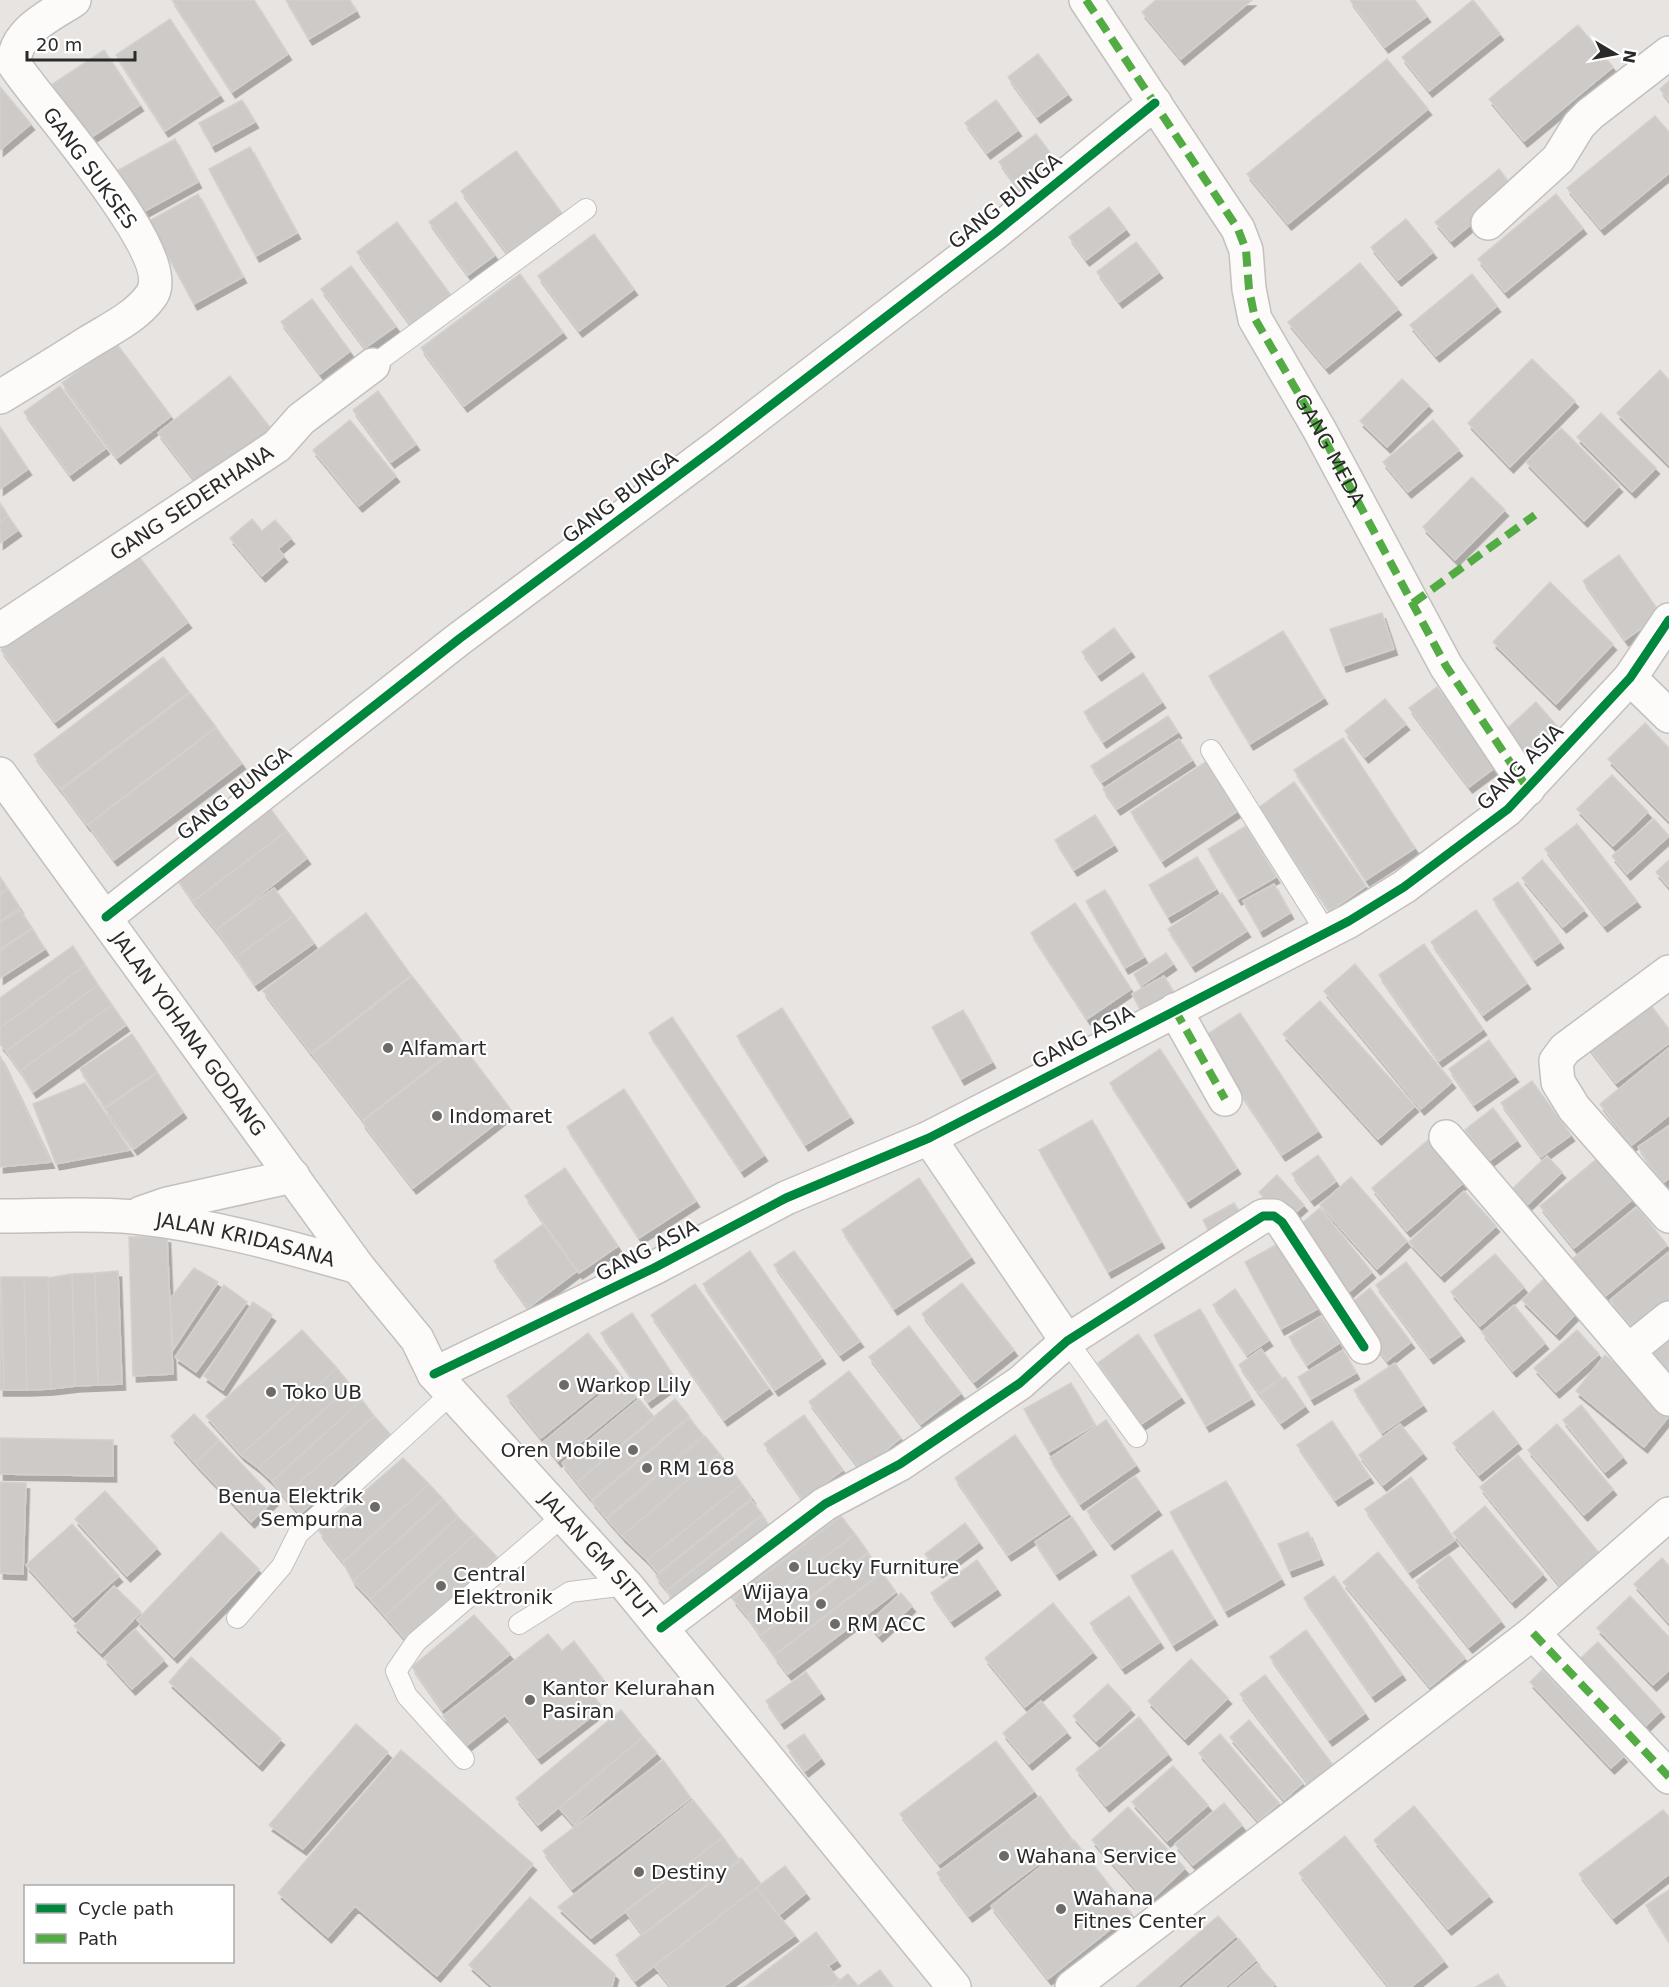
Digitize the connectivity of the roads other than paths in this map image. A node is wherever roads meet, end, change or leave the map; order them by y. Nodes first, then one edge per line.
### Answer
1 (74, 0) edge
2 (1086, 0) edge
3 (1669, 53) edge
4 (1155, 104) junction
5 (586, 209) dead end
6 (1488, 223) dead end
7 (373, 365) joint
8 (0, 397) edge
9 (1669, 620) edge
10 (0, 630) edge
11 (1630, 678) junction
12 (1669, 716) edge
13 (1211, 750) dead end
14 (0, 774) edge
15 (1528, 789) junction
16 (106, 918) junction
17 (1326, 932) junction
18 (1669, 972) edge
19 (1174, 1010) junction
20 (1225, 1099) dead end
21 (1446, 1137) dead end
22 (930, 1138) junction
23 (293, 1176) junction
24 (0, 1216) edge
25 (1669, 1216) edge
26 (131, 1217) junction
27 (358, 1267) junction
28 (1669, 1318) edge
29 (1067, 1341) junction
30 (1364, 1347) dead end
31 (1628, 1351) junction
32 (443, 1384) junction
33 (1669, 1399) edge
34 (1137, 1437) dead end
35 (1669, 1514) edge
36 (563, 1516) junction
37 (626, 1585) junction
38 (237, 1618) dead end
39 (519, 1624) dead end
40 (661, 1628) junction
41 (1533, 1633) junction
42 (464, 1759) dead end
43 (1669, 1777) edge
44 (954, 1987) edge
45 (1072, 1987) edge

1 - 8 street, GANG SUKSES
2 - 4 street, GANG MEDA
3 - 6 street
4 - 15 street, GANG MEDA
4 - 16 street, GANG BUNGA
5 - 7 lane
7 - 10 street, GANG SEDERHANA
9 - 11 street, GANG ASIA
11 - 12 street
11 - 15 street, GANG ASIA
13 - 17 lane
14 - 16 street, JALAN YOHANA GODANG
15 - 17 street, GANG ASIA
16 - 23 street, JALAN YOHANA GODANG
17 - 19 street, GANG ASIA
18 - 25 street
19 - 20 street
19 - 22 street, GANG ASIA
21 - 31 street
22 - 29 street
22 - 32 street, GANG ASIA
23 - 26 street, JALAN KRIDASANA
23 - 27 street, JALAN GM SITUT
24 - 26 street, JALAN KRIDASANA
26 - 27 street, JALAN KRIDASANA
27 - 32 street, JALAN GM SITUT
28 - 31 street
29 - 30 street
29 - 34 lane
29 - 40 street
31 - 33 street
32 - 36 street, JALAN GM SITUT
32 - 38 lane
35 - 41 street
36 - 37 street, JALAN GM SITUT
36 - 42 lane
37 - 39 lane
37 - 40 street, JALAN GM SITUT
40 - 44 street, JALAN GM SITUT
41 - 43 street
41 - 45 street

